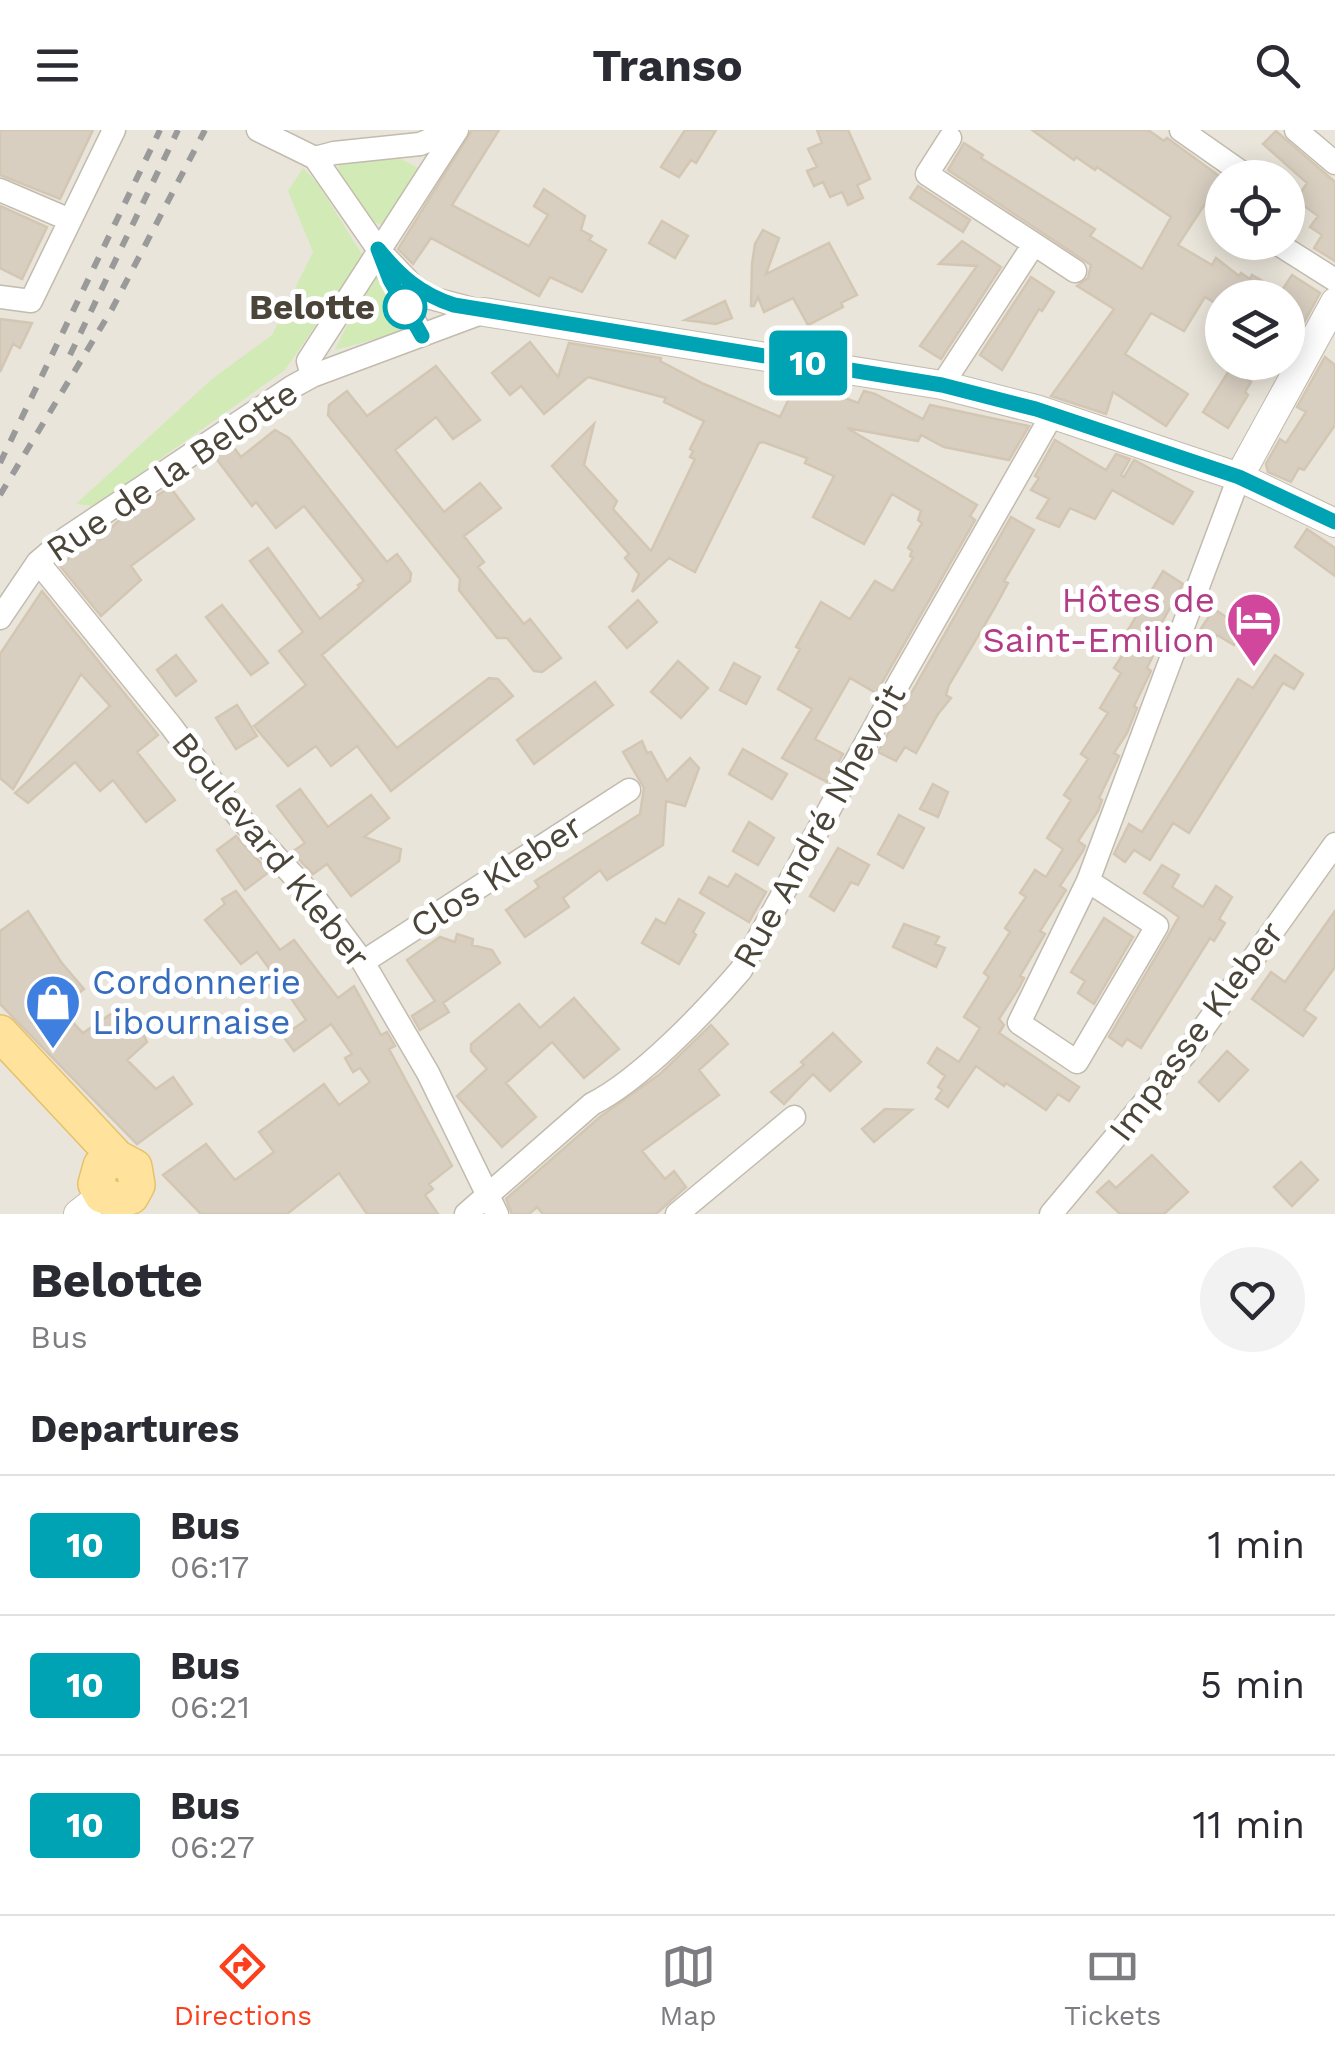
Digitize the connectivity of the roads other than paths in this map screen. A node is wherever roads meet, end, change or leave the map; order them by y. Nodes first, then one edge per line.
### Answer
1 (114, 130) edge
2 (258, 130) edge
3 (455, 130) edge
4 (1181, 130) edge
5 (1296, 130) edge
6 (950, 138) dead end
7 (315, 158) junction
8 (1224, 160) edge
9 (1335, 163) edge
10 (0, 190) edge
11 (70, 220) junction
12 (1034, 244) junction
13 (378, 249) junction
14 (1303, 260) edge
15 (1075, 270) dead end
16 (1335, 280) edge
17 (0, 298) edge
18 (1335, 302) edge
19 (484, 312) junction
20 (422, 336) junction
21 (302, 382) junction
22 (942, 385) junction
23 (1052, 415) junction
24 (1239, 477) junction
25 (1335, 522) edge
26 (38, 562) junction
27 (0, 618) edge
28 (629, 790) dead end
29 (1335, 844) edge
30 (1088, 881) junction
31 (363, 962) junction
32 (0, 1033) edge
33 (0, 1054) edge
34 (794, 1117) dead end
35 (115, 1191) edge
36 (492, 1204) edge
37 (466, 1214) edge
38 (677, 1214) edge
39 (1051, 1214) edge

1 - 11 street
2 - 7 street
3 - 7 street
3 - 13 street, Rue de la Belotte
4 - 8 street
5 - 9 street
6 - 12 street
7 - 13 street
10 - 11 street
11 - 17 street
12 - 15 street
12 - 22 street
13 - 19 street
13 - 20 street
13 - 21 street, Rue de la Belotte
14 - 16 street
18 - 24 street
19 - 20 street, Rue de la Belotte
19 - 22 street
20 - 21 street, Rue de la Belotte
21 - 26 street, Rue de la Belotte
22 - 23 street
23 - 24 street
23 - 36 street, Rue André Nhevoit
24 - 25 street
24 - 30 street
26 - 27 street, Rue de la Belotte
26 - 31 street, Boulevard Kleber
28 - 31 street, Clos Kleber
29 - 39 street, Impasse Kleber
30 - 30 street
31 - 36 street, Boulevard Kleber
32 - 35 main road
33 - 35 main road
34 - 38 street
36 - 37 street, Rue André Nhevoit

